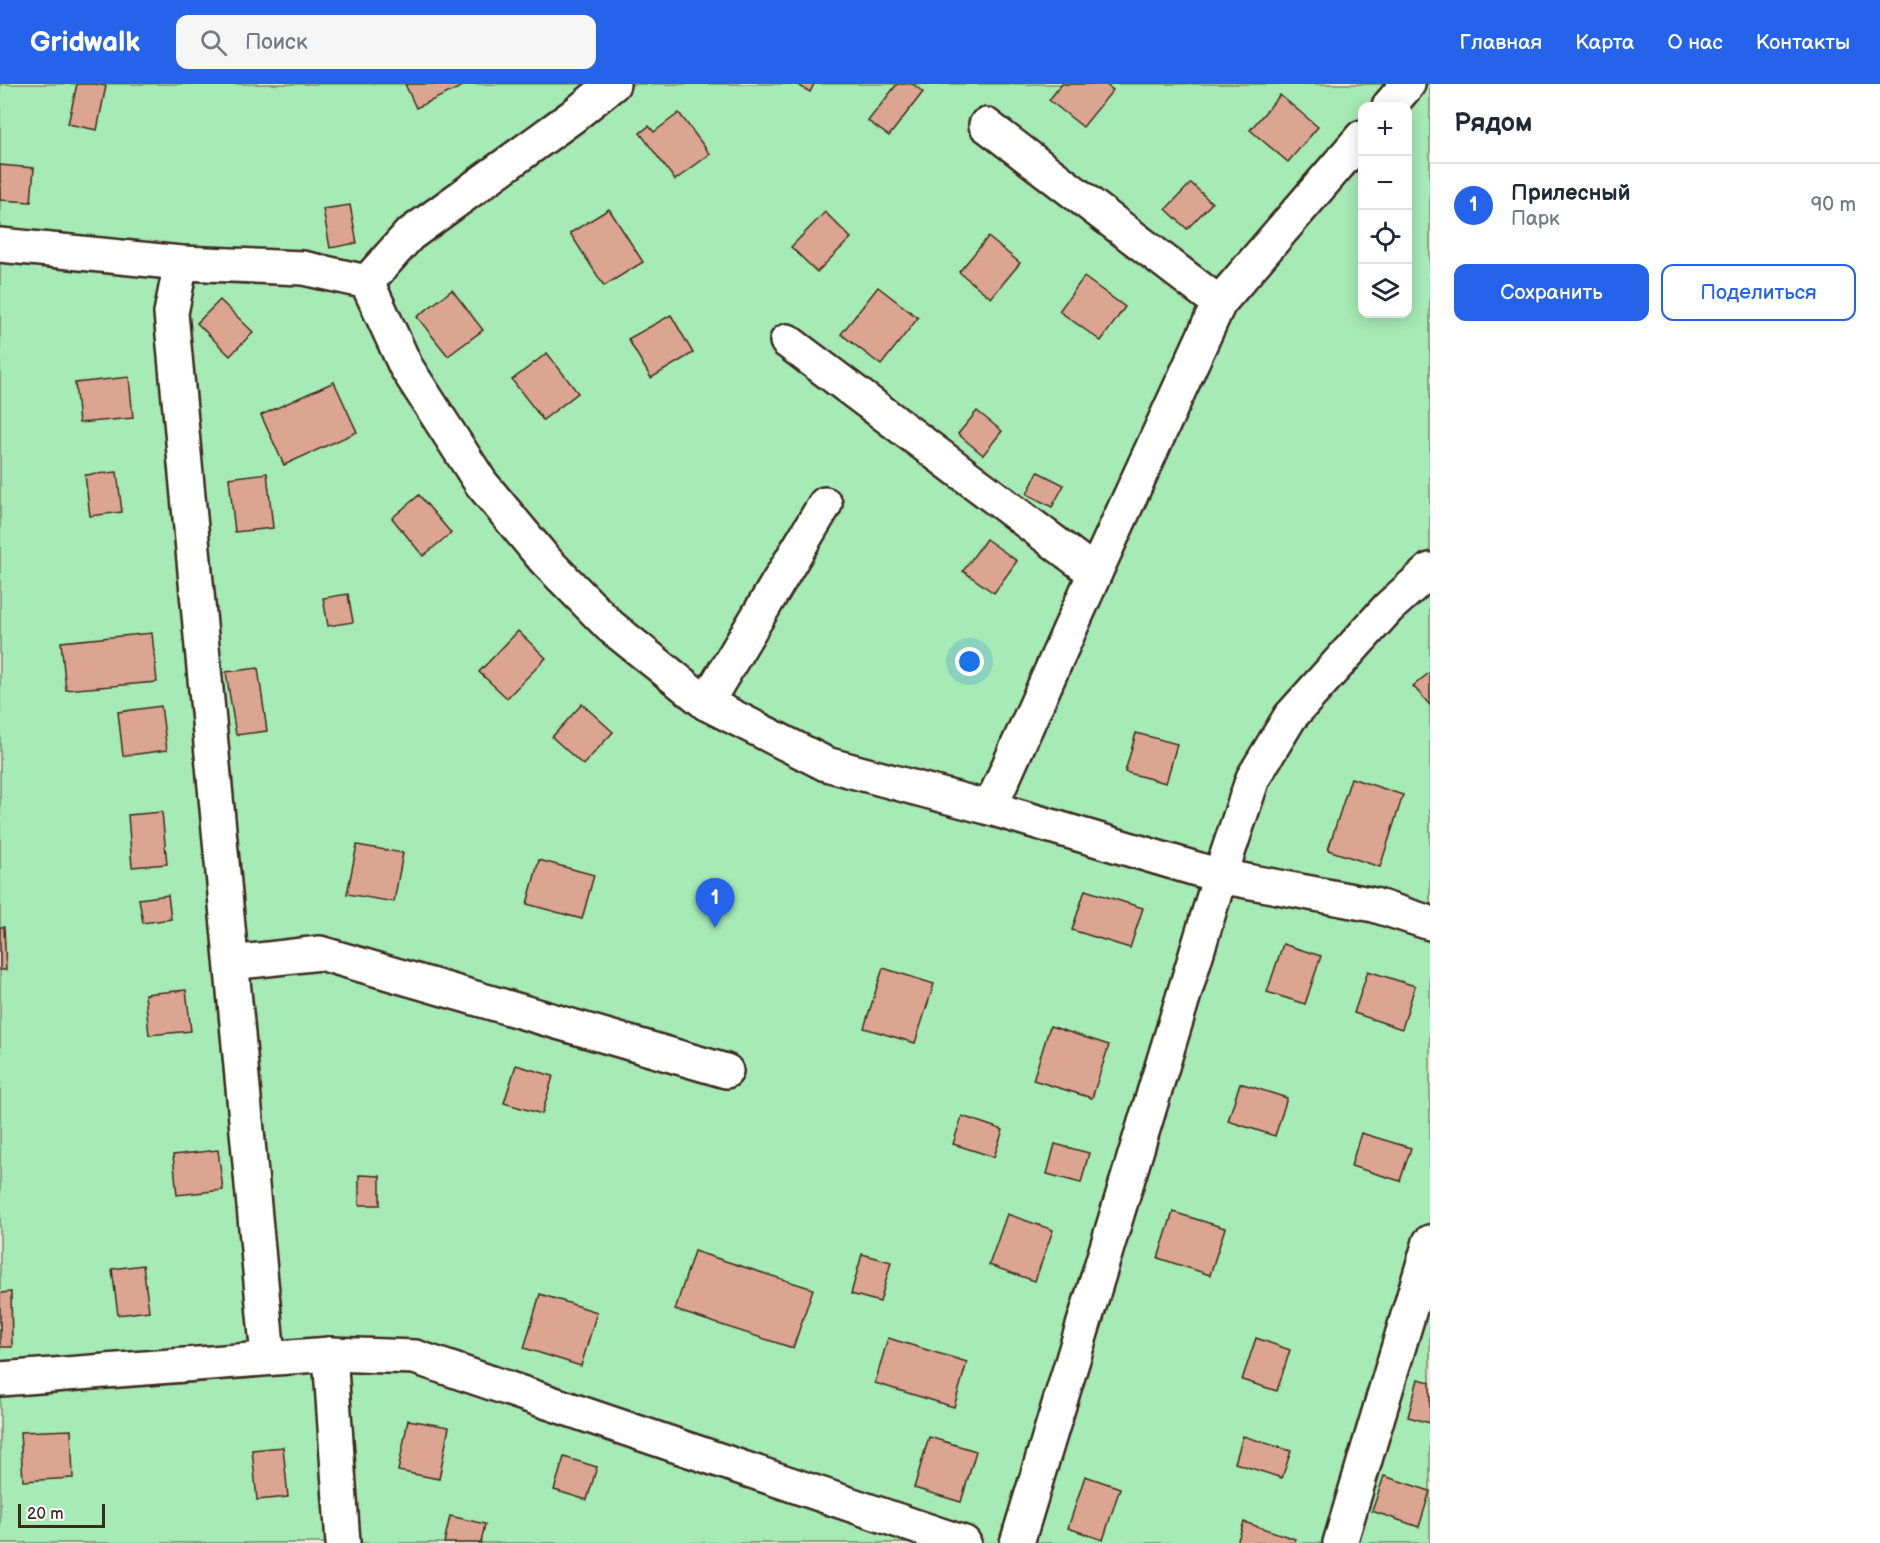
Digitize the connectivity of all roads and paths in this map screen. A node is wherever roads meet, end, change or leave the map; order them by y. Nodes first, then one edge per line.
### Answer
1 (613, 84) edge
2 (1408, 84) edge
3 (1392, 102) edge
4 (986, 125) dead end
5 (1358, 142) edge
6 (0, 245) edge
7 (181, 263) junction
8 (367, 282) junction
9 (1219, 303) junction
10 (787, 341) dead end
11 (825, 504) dead end
12 (1430, 570) edge
13 (1095, 573) junction
14 (706, 702) junction
15 (990, 808) junction
16 (1220, 876) junction
17 (1430, 923) edge
18 (232, 963) junction
19 (726, 1071) dead end
20 (1430, 1242) edge
21 (330, 1354) junction
22 (268, 1357) junction
23 (0, 1379) edge
24 (344, 1543) edge
25 (964, 1543) edge
26 (1017, 1543) edge
27 (1340, 1543) edge

1 - 8 street
2 - 3 street
4 - 9 street
5 - 9 street
6 - 7 street
7 - 8 street
7 - 18 street
8 - 14 street
9 - 13 street
10 - 13 street
11 - 14 street
12 - 16 street
13 - 15 street
14 - 15 street
15 - 16 street
16 - 17 street
16 - 26 street
18 - 19 street
18 - 22 street
20 - 27 street
21 - 22 street
21 - 24 street
21 - 25 street
22 - 23 street

